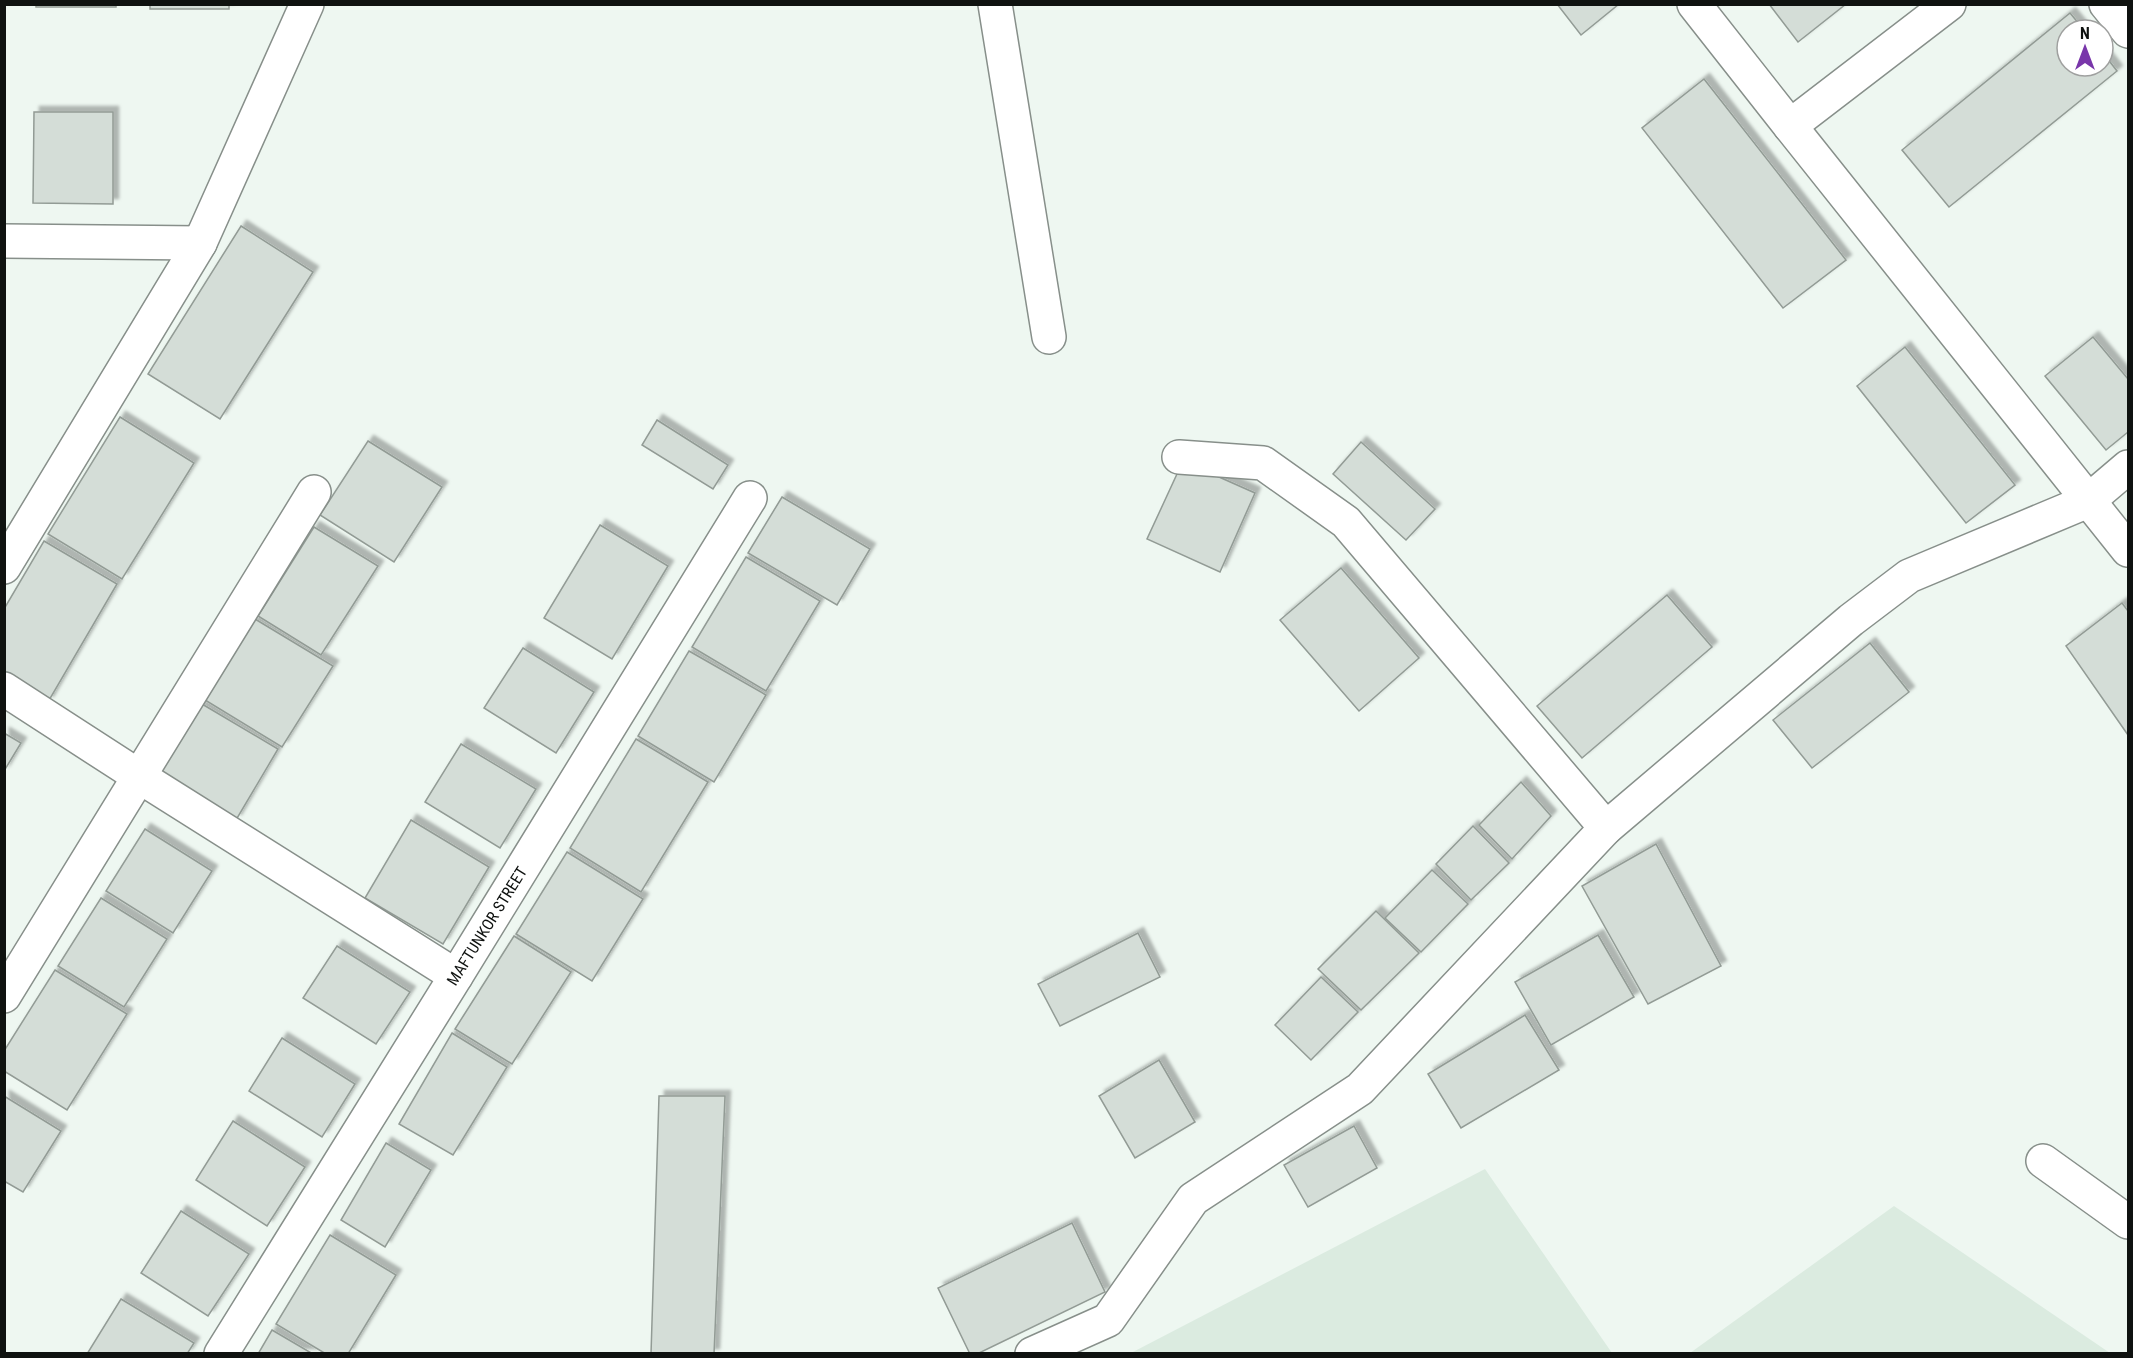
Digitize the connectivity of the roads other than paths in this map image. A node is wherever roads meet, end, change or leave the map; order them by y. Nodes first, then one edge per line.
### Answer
1 (307, 4) edge
2 (995, 4) edge
3 (1694, 4) edge
4 (1949, 4) edge
5 (2106, 4) edge
6 (2128, 31) edge
7 (1790, 126) junction
8 (4, 241) edge
9 (200, 243) junction
10 (1049, 337) dead end
11 (1179, 457) dead end
12 (2128, 467) edge
13 (314, 492) dead end
14 (750, 498) dead end
15 (2088, 501) junction
16 (2128, 550) edge
17 (4, 567) edge
18 (4, 688) edge
19 (140, 777) junction
20 (1606, 828) junction
21 (456, 976) junction
22 (4, 996) edge
23 (2043, 1161) dead end
24 (2128, 1222) edge
25 (221, 1353) edge
26 (1032, 1353) edge

1 - 9 street
2 - 10 street
3 - 7 street
4 - 7 street
5 - 6 street
7 - 15 street
8 - 9 street
9 - 17 street
11 - 20 street
12 - 15 street
13 - 19 street
14 - 21 street, MAFTUNKOR STREET
15 - 16 street
15 - 20 street
18 - 19 street
19 - 21 street
19 - 22 street
20 - 26 street
21 - 25 street, MAFTUNKOR STREET
23 - 24 street

